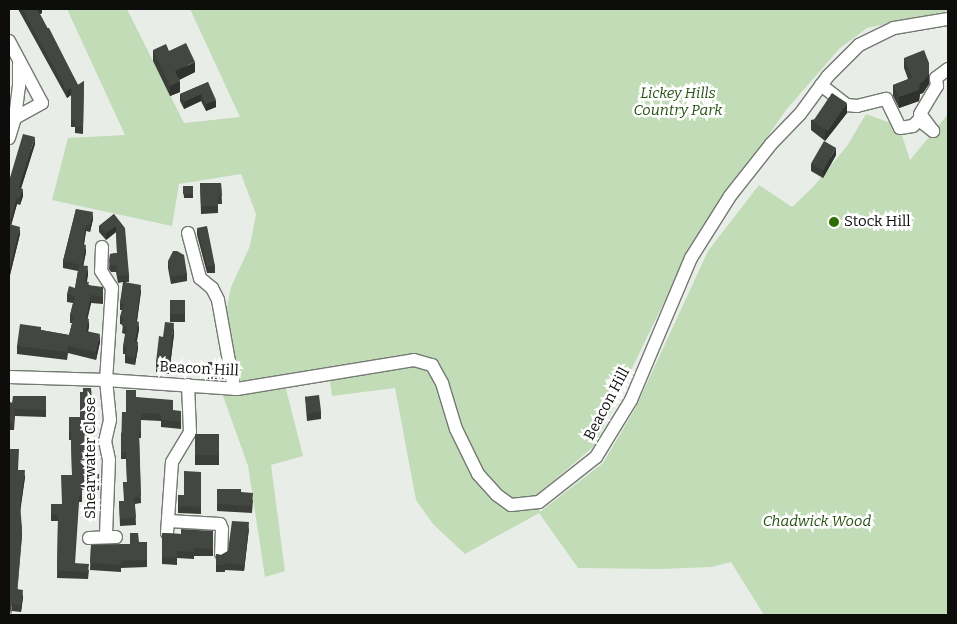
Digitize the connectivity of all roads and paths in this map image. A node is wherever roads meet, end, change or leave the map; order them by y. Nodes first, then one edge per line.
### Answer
1 (948, 18) edge
2 (9, 41) edge
3 (19, 62) junction
4 (948, 69) edge
5 (822, 85) junction
6 (15, 118) junction
7 (9, 138) edge
8 (188, 233) dead end
9 (102, 247) dead end
10 (9, 377) edge
11 (106, 380) junction
12 (188, 386) junction
13 (234, 389) junction
14 (89, 538) dead end
15 (221, 554) edge

1 - 5 street, Beacon Hill
2 - 3 street
3 - 6 street
3 - 6 street
4 - 5 street
5 - 13 street, Beacon Hill
6 - 7 street
8 - 13 street
9 - 11 street, Shearwater Close
10 - 11 street, Beacon Hill
11 - 12 street, Beacon Hill
11 - 14 street, Shearwater Close
12 - 13 street, Beacon Hill
12 - 15 street

